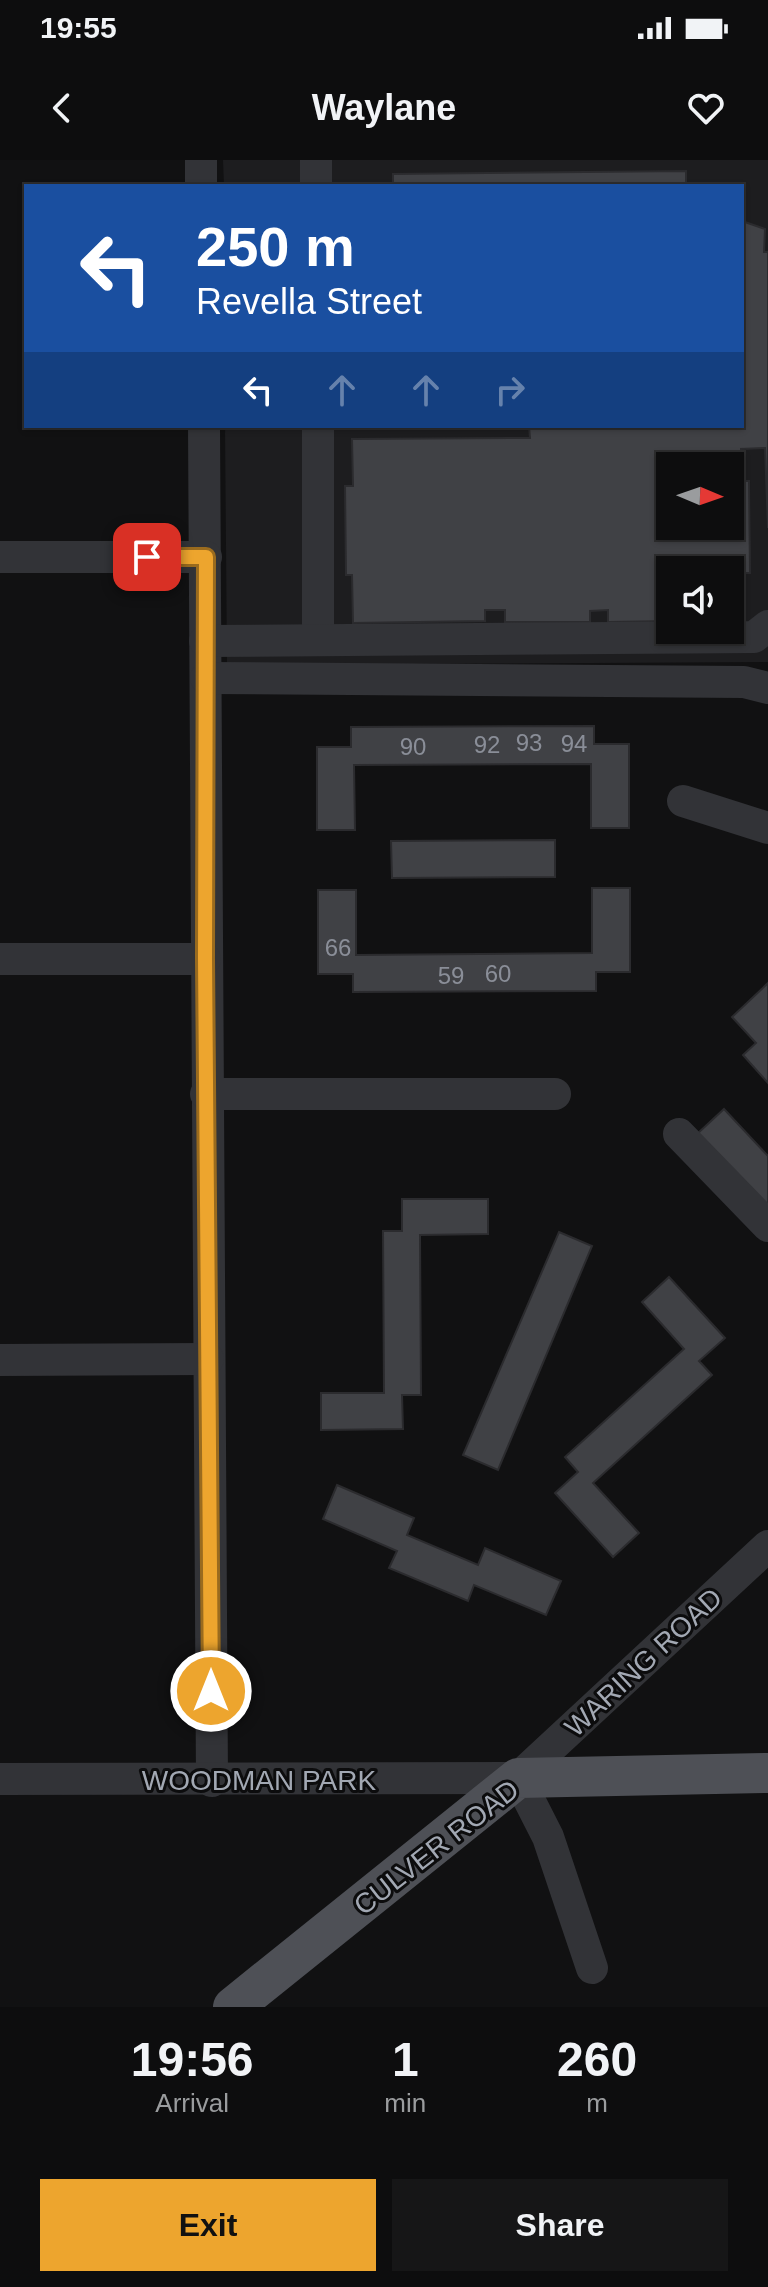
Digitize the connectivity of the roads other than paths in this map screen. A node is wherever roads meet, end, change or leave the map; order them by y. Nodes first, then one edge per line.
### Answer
1 (201, 160) edge
2 (316, 160) edge
3 (201, 184) edge
4 (316, 184) edge
5 (204, 428) edge
6 (318, 428) edge
7 (0, 557) edge
8 (206, 557) junction
9 (768, 626) edge
10 (318, 640) junction
11 (205, 641) junction
12 (206, 678) junction
13 (768, 688) edge
14 (683, 801) dead end
15 (766, 821) edge
16 (0, 959) edge
17 (205, 959) junction
18 (206, 1094) junction
19 (555, 1094) dead end
20 (679, 1134) dead end
21 (768, 1226) edge
22 (208, 1359) junction
23 (0, 1360) edge
24 (768, 1546) edge
25 (768, 1773) edge
26 (518, 1778) junction
27 (0, 1779) edge
28 (212, 1781) junction
29 (592, 1968) dead end
30 (233, 2007) edge

1 - 3 street
2 - 4 street
5 - 8 street
6 - 10 street
7 - 8 street
8 - 11 street
9 - 10 street
10 - 11 street
11 - 12 street
12 - 13 street
12 - 17 street
14 - 15 street
16 - 17 street
17 - 18 street
18 - 19 street
18 - 22 street
20 - 21 street
22 - 23 street
22 - 28 street
24 - 26 street, WARING ROAD
25 - 26 main road, CULVER ROAD
26 - 28 street, WOODMAN PARK
26 - 29 street
26 - 30 main road, CULVER ROAD
27 - 28 street, WOODMAN PARK

